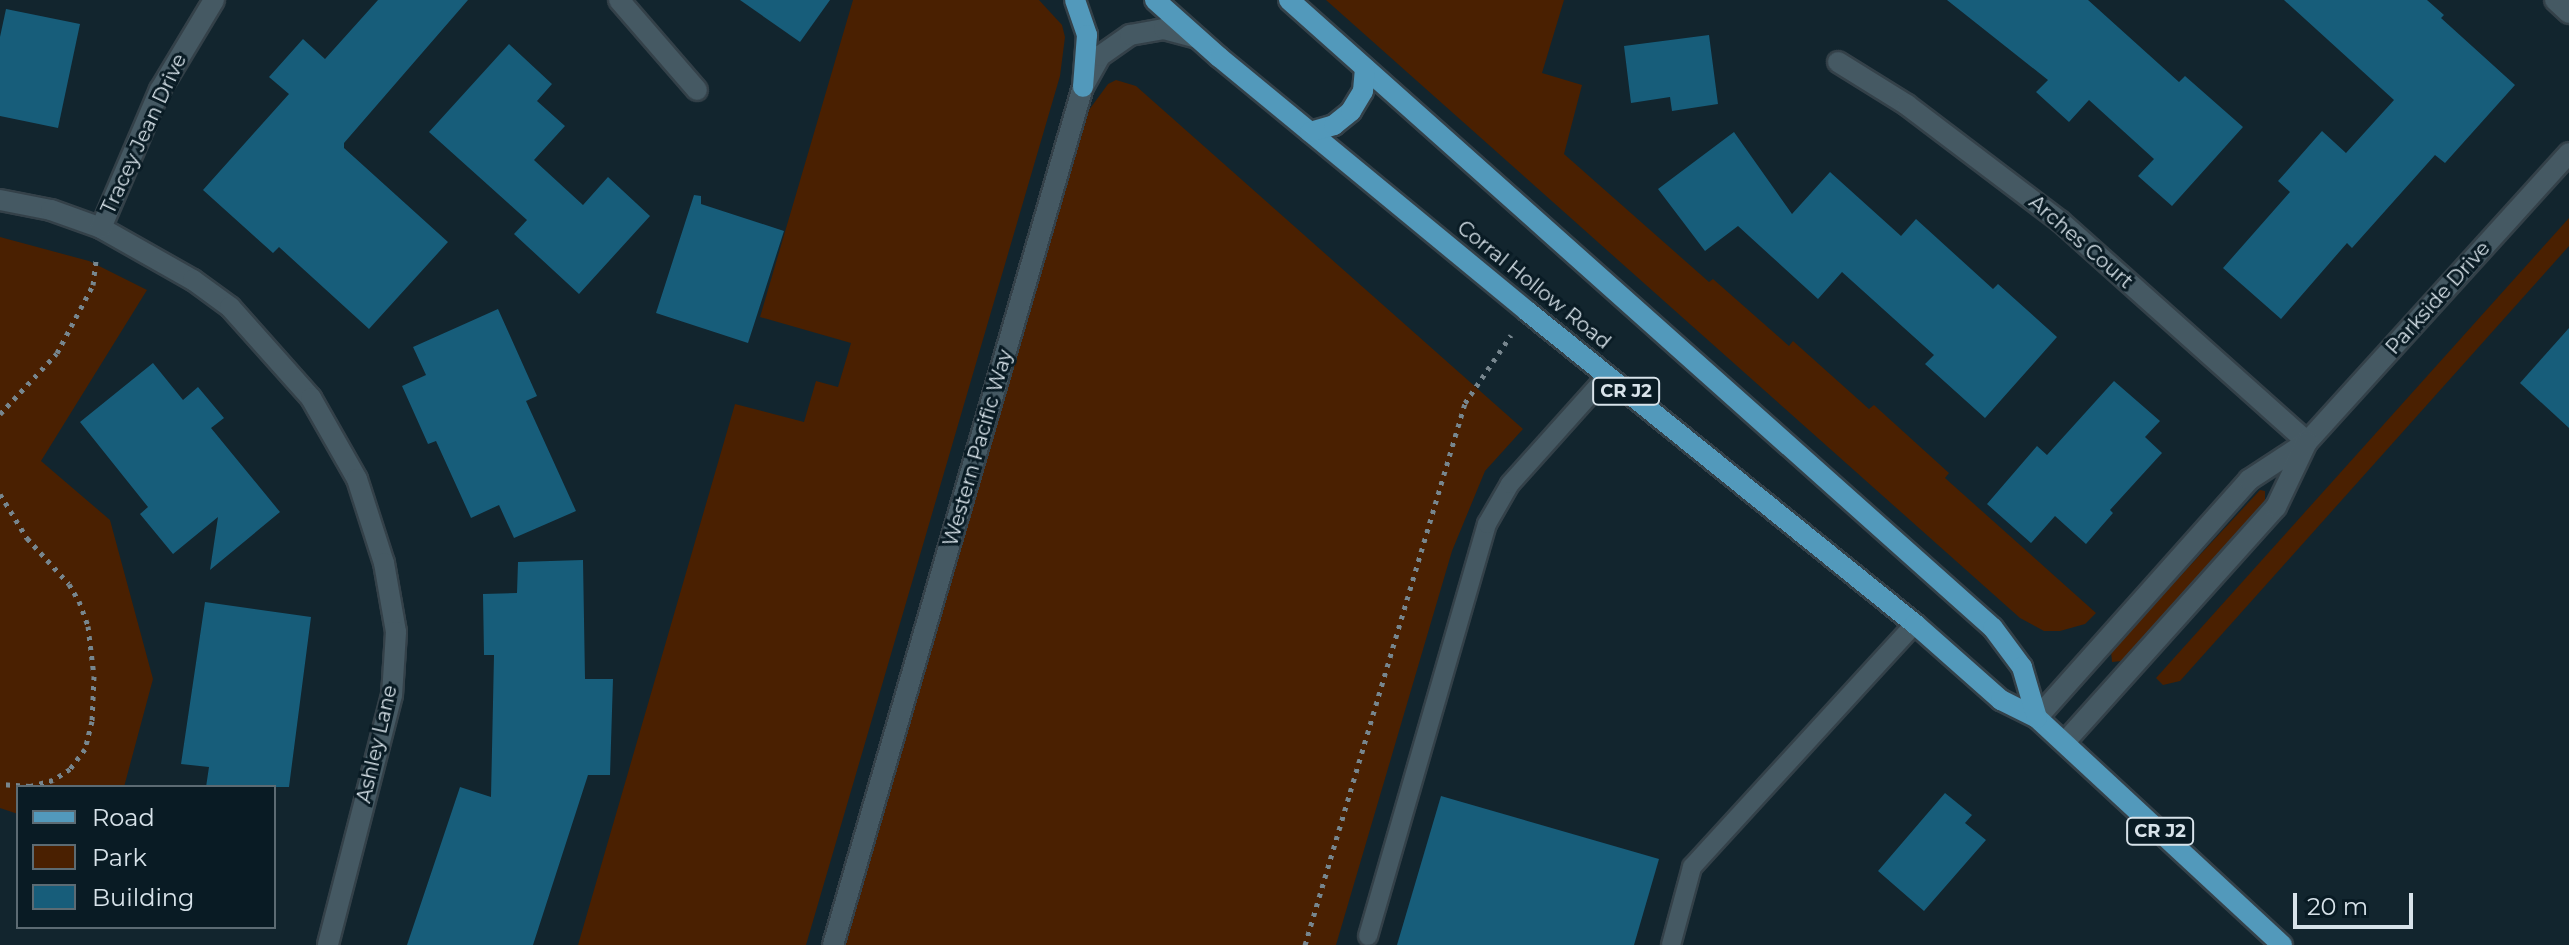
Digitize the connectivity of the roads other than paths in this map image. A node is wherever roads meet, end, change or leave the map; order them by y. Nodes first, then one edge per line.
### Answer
1 (214, 0) edge
2 (619, 0) edge
3 (1075, 0) edge
4 (1155, 0) edge
5 (1289, 0) edge
6 (2555, 0) edge
7 (2569, 13) edge
8 (1198, 38) junction
9 (1838, 62) dead end
10 (1365, 68) junction
11 (1083, 87) junction
12 (697, 90) dead end
13 (1310, 132) junction
14 (2569, 153) edge
15 (0, 200) edge
16 (101, 228) junction
17 (1607, 376) junction
18 (2307, 442) junction
19 (1915, 624) junction
20 (2037, 718) junction
21 (2065, 742) junction
22 (1368, 936) dead end
23 (328, 945) edge
24 (833, 945) edge
25 (1671, 945) edge
26 (2282, 945) edge

1 - 16 street, Tracey Jean Drive
2 - 12 street
3 - 11 main road
4 - 8 main road, Corral Hollow Road / CR J2
5 - 10 main road
6 - 7 street
8 - 11 street, Western Pacific Way
8 - 13 main road, Corral Hollow Road / CR J2
9 - 18 street, Arches Court
10 - 13 main road
10 - 20 main road
11 - 24 street, Western Pacific Way
13 - 17 main road, Corral Hollow Road / CR J2
14 - 18 street, Parkside Drive
15 - 16 street, Ashley Lane
16 - 23 street, Ashley Lane
17 - 19 main road, Corral Hollow Road / CR J2
17 - 22 lane
18 - 20 street, Parkside Drive
18 - 21 street, Parkside Drive
19 - 20 main road, Corral Hollow Road / CR J2
19 - 25 lane
20 - 21 main road, Corral Hollow Road / CR J2
21 - 26 main road, Corral Hollow Road / CR J2

